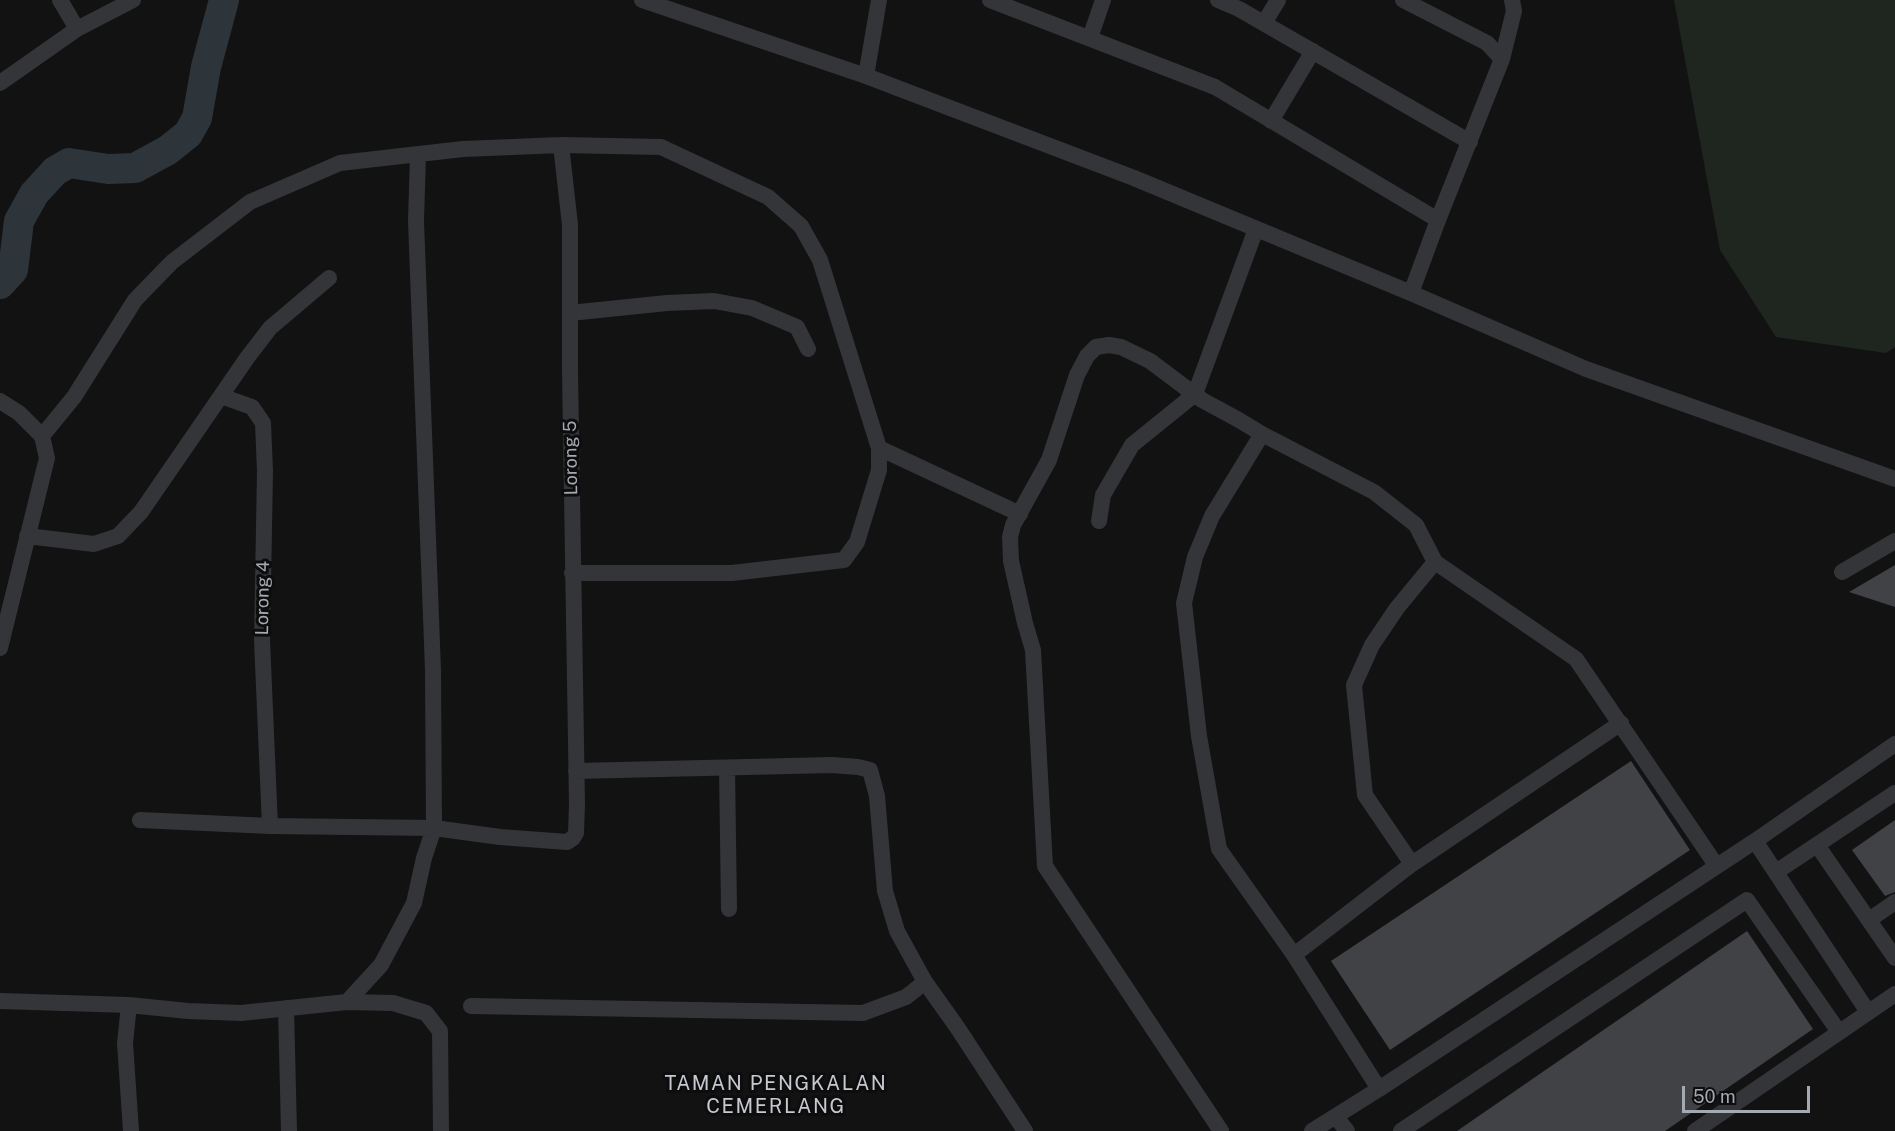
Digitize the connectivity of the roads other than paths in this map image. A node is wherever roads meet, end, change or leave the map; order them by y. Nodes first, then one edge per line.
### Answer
1 (60, 0) edge
2 (133, 0) edge
3 (642, 0) edge
4 (879, 0) edge
5 (990, 0) edge
6 (1103, 0) edge
7 (1218, 0) edge
8 (1278, 0) edge
9 (1403, 0) edge
10 (1512, 0) edge
11 (1264, 23) junction
12 (77, 28) junction
13 (1090, 38) junction
14 (1313, 51) junction
15 (1502, 59) junction
16 (867, 76) junction
17 (0, 83) edge
18 (1271, 121) junction
19 (1470, 142) junction
20 (561, 145) junction
21 (418, 155) junction
22 (1438, 220) junction
23 (1256, 229) junction
24 (329, 278) dead end
25 (1411, 292) junction
26 (570, 313) junction
27 (808, 349) dead end
28 (1195, 394) junction
29 (221, 396) junction
30 (0, 401) edge
31 (1262, 434) junction
32 (42, 435) junction
33 (879, 448) junction
34 (1895, 479) edge
35 (1020, 513) junction
36 (1099, 521) dead end
37 (27, 536) junction
38 (1895, 541) edge
39 (1436, 562) junction
40 (1842, 572) dead end
41 (572, 573) junction
42 (0, 648) edge
43 (1621, 723) junction
44 (1895, 744) edge
45 (727, 768) junction
46 (576, 771) junction
47 (1895, 793) edge
48 (140, 820) dead end
49 (270, 826) junction
50 (434, 828) junction
51 (1755, 841) junction
52 (1817, 845) junction
53 (1412, 864) junction
54 (1716, 865) junction
55 (1776, 872) junction
56 (1895, 902) edge
57 (729, 909) dead end
58 (1869, 920) junction
59 (1294, 956) junction
60 (1895, 958) edge
61 (925, 982) junction
62 (1895, 994) edge
63 (0, 1001) edge
64 (347, 1002) junction
65 (129, 1005) junction
66 (471, 1006) dead end
67 (286, 1008) junction
68 (1868, 1012) junction
69 (1839, 1032) junction
70 (1379, 1089) junction
71 (1336, 1117) junction
72 (131, 1131) edge
73 (289, 1131) edge
74 (441, 1131) edge
75 (1025, 1131) edge
76 (1221, 1131) edge
77 (1312, 1131) edge
78 (1347, 1131) edge
79 (1401, 1131) edge
80 (1695, 1131) edge

1 - 12 street
2 - 12 street
3 - 16 street
4 - 16 street
5 - 13 street
6 - 13 street
7 - 11 street
8 - 11 street
9 - 15 street
10 - 15 street
11 - 14 street
12 - 17 street
13 - 18 street
14 - 18 street
14 - 19 street
15 - 19 street
16 - 23 street
18 - 22 street
19 - 22 street
20 - 21 street
20 - 26 street, Lorong 5
20 - 33 street
21 - 32 street
21 - 50 street
22 - 25 street
23 - 25 street
23 - 28 street
24 - 29 street
25 - 34 street
26 - 27 street
26 - 41 street, Lorong 5
28 - 31 street
28 - 35 street
28 - 36 street
29 - 37 street
29 - 49 street, Lorong 4
30 - 32 street
31 - 39 street
31 - 59 street
32 - 37 street
33 - 35 street
33 - 41 street
35 - 76 street
37 - 42 street
38 - 40 street
39 - 43 street
39 - 53 street
41 - 46 street, Lorong 5
43 - 53 street
43 - 54 street
44 - 51 street
45 - 46 street
45 - 57 street
45 - 61 street
46 - 50 street, Lorong 5
47 - 52 street
48 - 49 street
49 - 50 street
50 - 64 street
51 - 54 street
51 - 55 street
52 - 55 street
52 - 58 street
53 - 59 street
54 - 70 street
55 - 68 street
56 - 58 street
58 - 60 street
59 - 70 street
61 - 66 street
61 - 75 street
62 - 68 street
63 - 65 street
64 - 67 street
64 - 74 street
65 - 67 street
65 - 72 street
67 - 73 street
68 - 69 street
69 - 79 street
69 - 80 street
70 - 71 street
71 - 77 street
71 - 78 street

